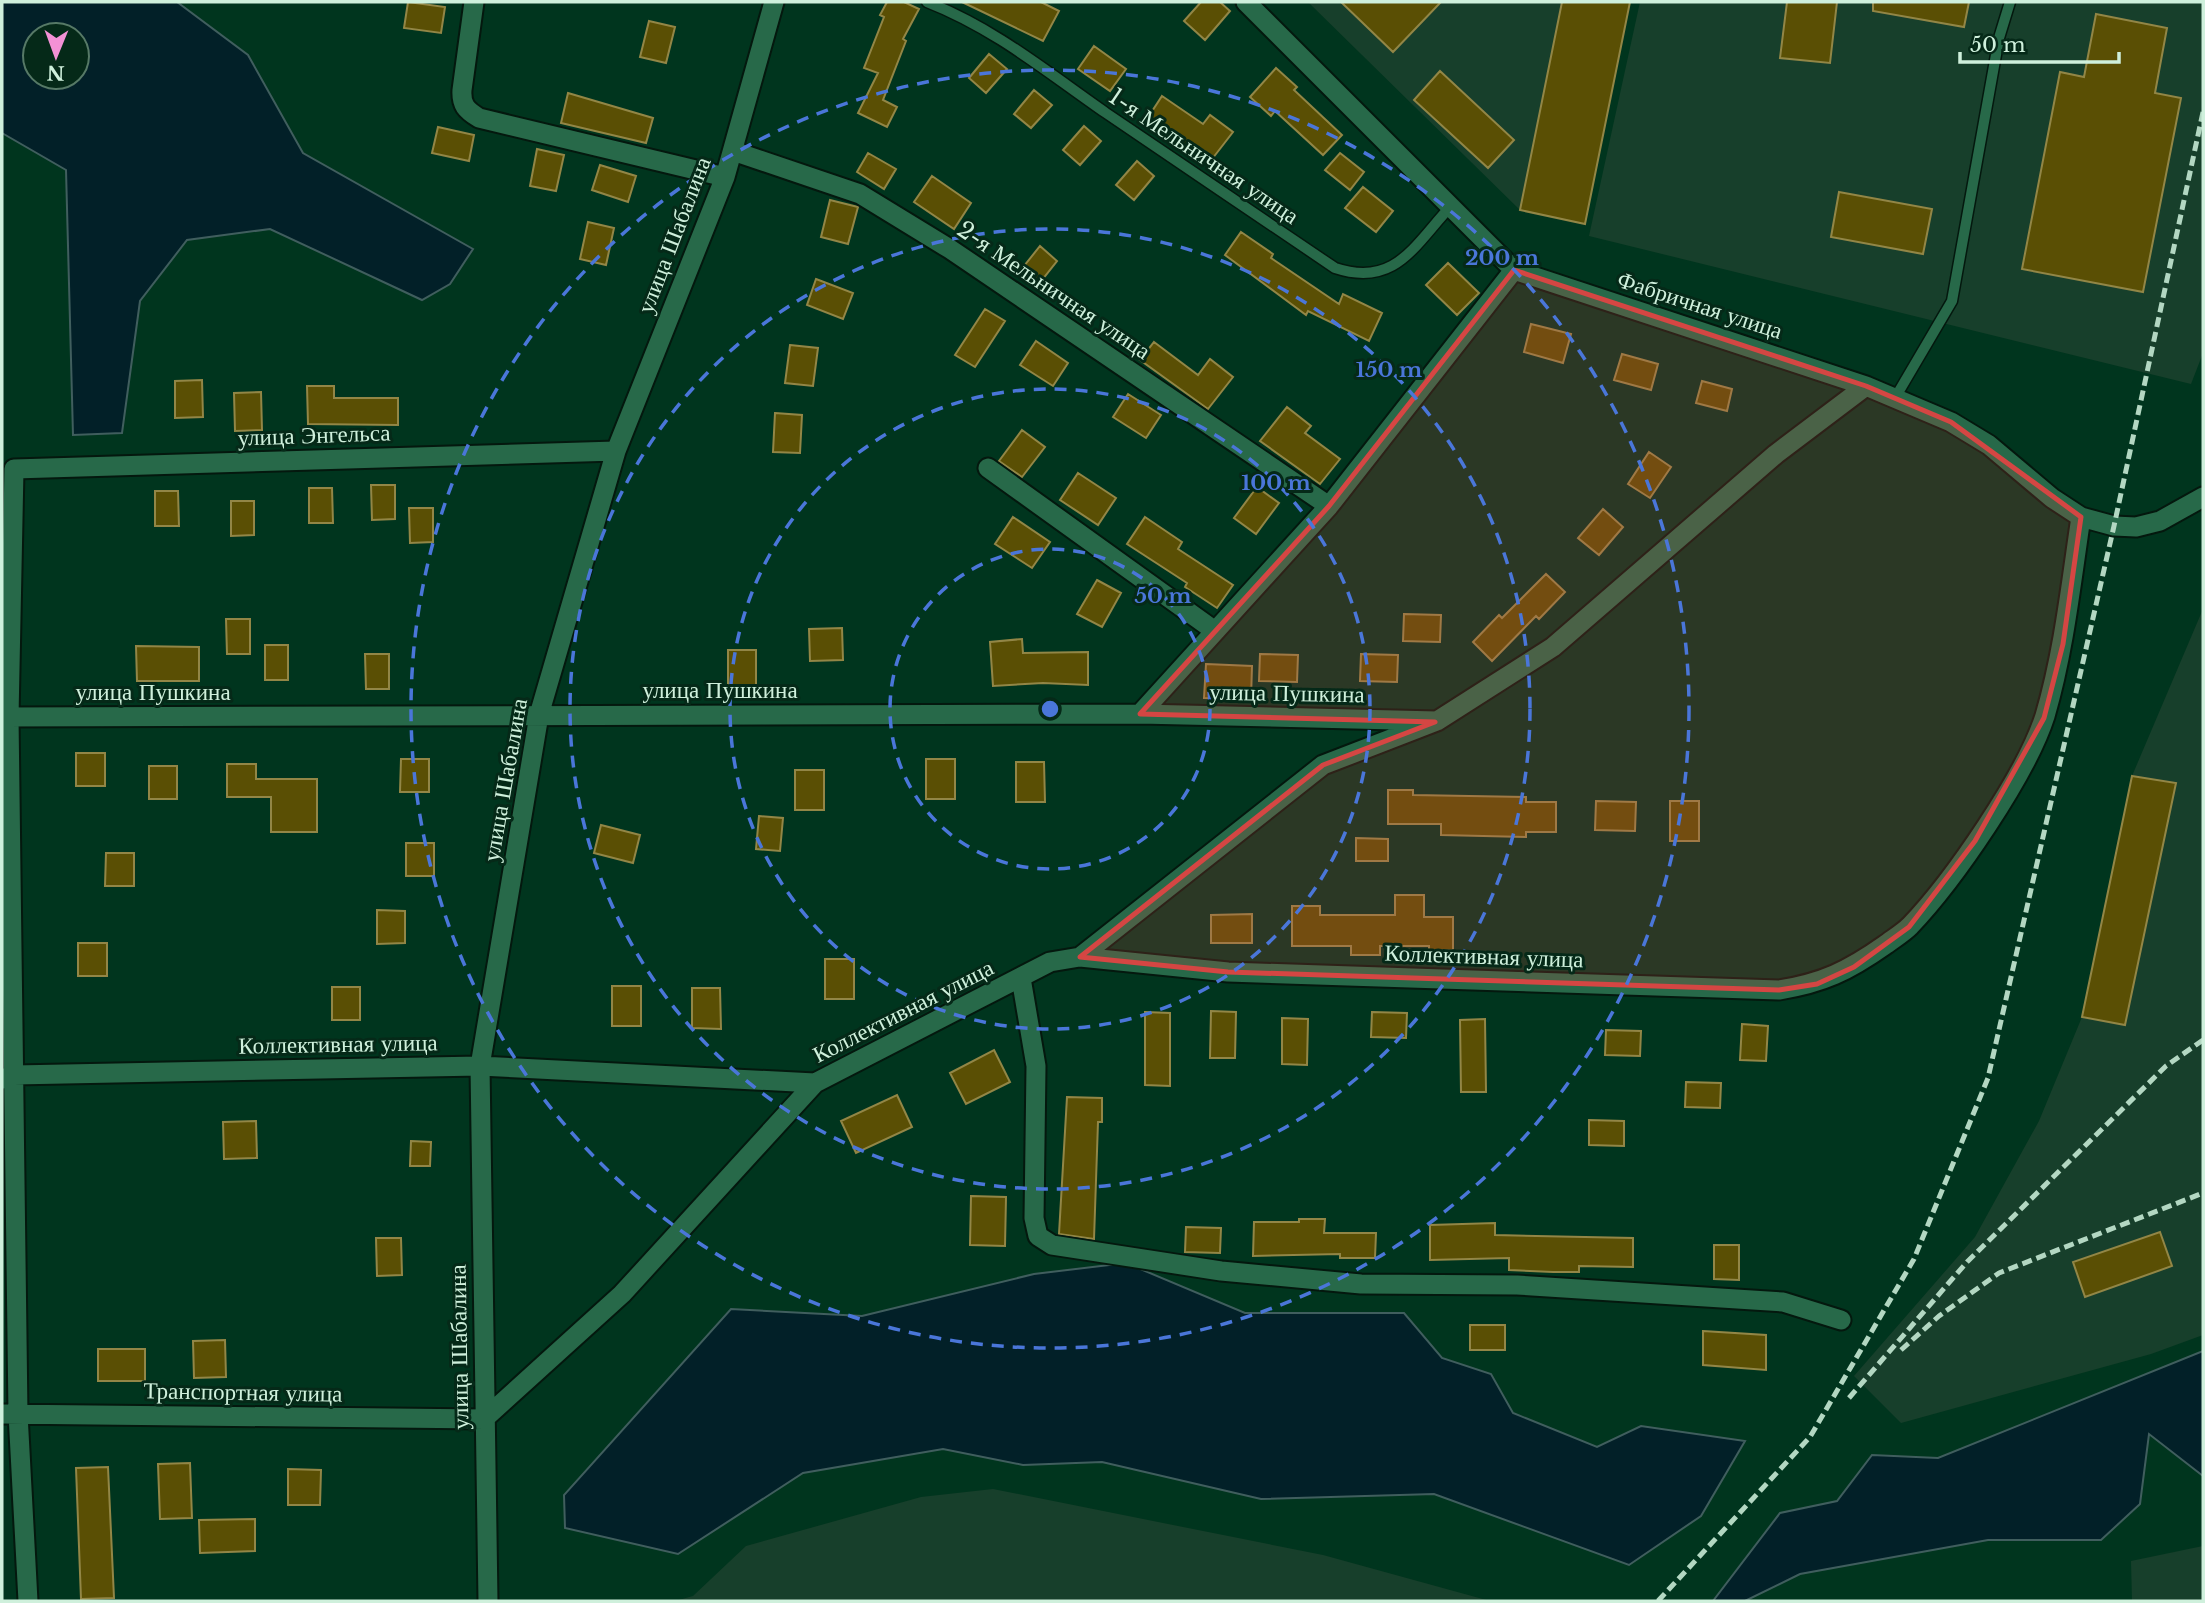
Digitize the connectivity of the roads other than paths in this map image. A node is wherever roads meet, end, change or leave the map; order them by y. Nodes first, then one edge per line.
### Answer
1 (474, 2) edge
2 (774, 2) edge
3 (926, 2) edge
4 (1246, 2) edge
5 (2010, 2) edge
6 (733, 151) junction
7 (725, 177) junction
8 (1452, 205) junction
9 (1514, 270) junction
10 (1866, 386) junction
11 (1895, 398) junction
12 (616, 451) junction
13 (988, 468) dead end
14 (2203, 498) edge
15 (1329, 506) junction
16 (2081, 517) junction
17 (1215, 631) junction
18 (1140, 714) junction
19 (539, 715) junction
20 (6, 717) edge
21 (1437, 721) junction
22 (1080, 957) junction
23 (1021, 978) junction
24 (480, 1066) junction
25 (8, 1077) edge
26 (815, 1083) junction
27 (1840, 1320) dead end
28 (10, 1414) edge
29 (484, 1419) junction
30 (28, 1601) edge
31 (488, 1601) edge

1 - 7 street
2 - 6 street, улица Шабалина
3 - 8 lane, 1-я Мельничная улица
4 - 8 street, Фабричная улица
5 - 11 lane
6 - 7 street, улица Шабалина
6 - 15 street, 2-я Мельничная улица
7 - 12 street, улица Шабалина
8 - 9 street, Фабричная улица
9 - 10 street, Фабричная улица
9 - 15 street
10 - 11 street, Фабричная улица
10 - 21 street
11 - 16 street, Фабричная улица
12 - 19 street, улица Шабалина
12 - 20 street, улица Энгельса
13 - 17 street
14 - 16 street, Фабричная улица
15 - 17 street
16 - 22 street, Коллективная улица
17 - 18 street
18 - 19 street, улица Пушкина
18 - 21 street, улица Пушкина
19 - 20 street, улица Пушкина
19 - 24 street, улица Шабалина
20 - 25 street
21 - 22 street
22 - 23 street, Коллективная улица
23 - 26 street, Коллективная улица
23 - 27 street
24 - 25 street, Коллективная улица
24 - 26 street, Коллективная улица
24 - 29 street, улица Шабалина
25 - 28 street
26 - 29 street
28 - 29 street, Транспортная улица
28 - 30 street
29 - 31 street, улица Шабалина

